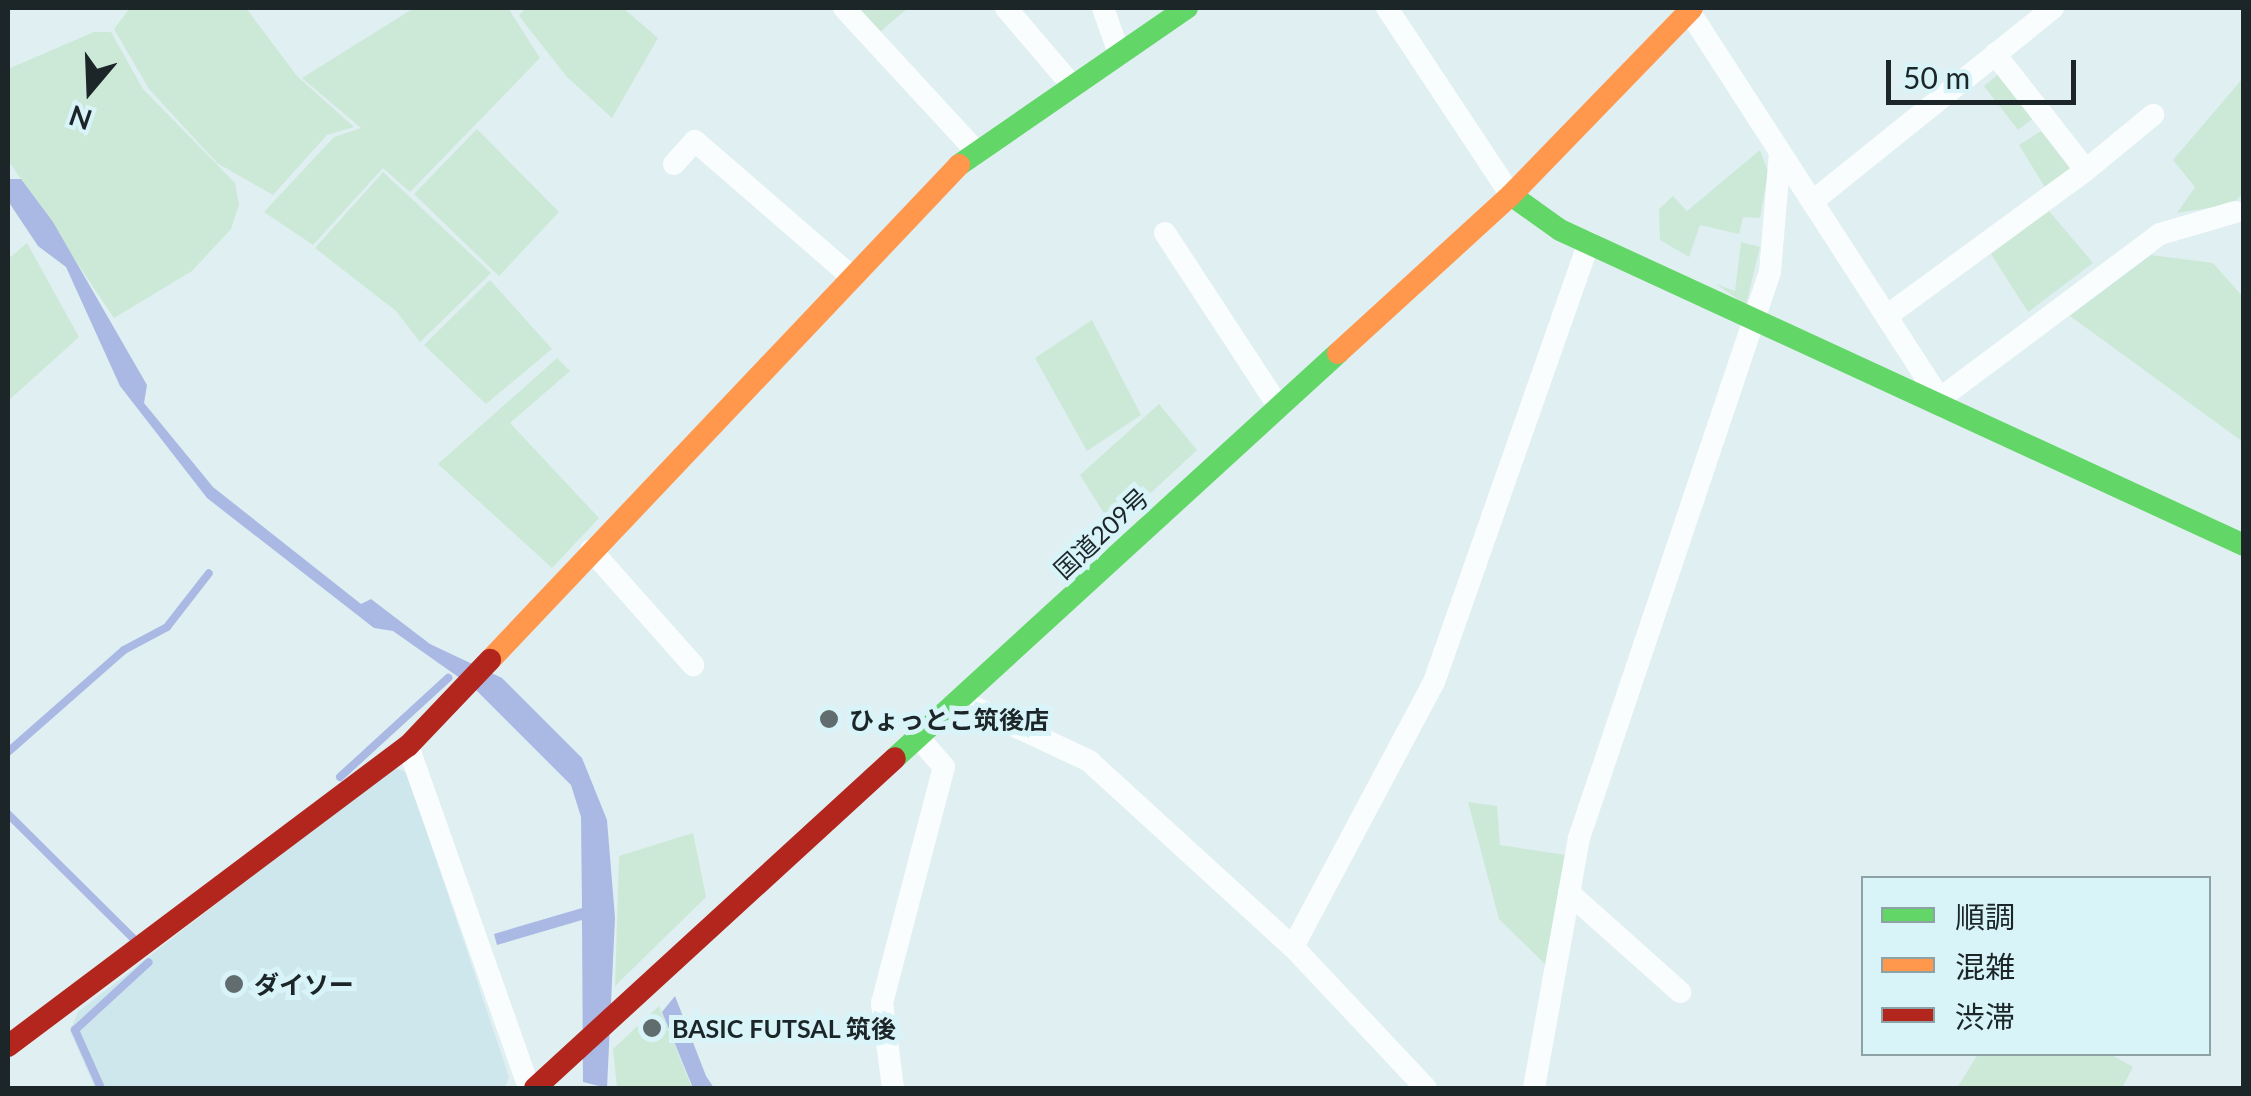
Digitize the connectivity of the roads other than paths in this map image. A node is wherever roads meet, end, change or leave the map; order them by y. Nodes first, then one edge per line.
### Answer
1 (844, 8) edge
2 (1006, 8) edge
3 (1103, 8) edge
4 (1187, 8) edge
5 (1386, 8) edge
6 (2053, 8) edge
7 (1689, 9) edge
8 (1119, 52) junction
9 (1995, 54) junction
10 (1071, 84) junction
11 (2152, 115) dead end
12 (974, 150) junction
13 (1780, 154) junction
14 (674, 164) dead end
15 (2086, 170) junction
16 (1510, 196) junction
17 (1812, 201) junction
18 (2236, 212) dead end
19 (1165, 233) dead end
20 (1589, 243) junction
21 (851, 276) junction
22 (1888, 315) junction
23 (1755, 320) junction
24 (1944, 403) junction
25 (1279, 406) junction
26 (2244, 545) edge
27 (591, 550) junction
28 (692, 665) dead end
29 (960, 700) junction
30 (919, 738) junction
31 (408, 746) junction
32 (1569, 893) junction
33 (1293, 948) junction
34 (1680, 992) dead end
35 (8, 1046) edge
36 (532, 1088) edge
37 (892, 1088) edge
38 (1426, 1088) edge
39 (1534, 1088) edge

1 - 12 street
2 - 10 street
3 - 8 street
4 - 8 main road
5 - 16 street
6 - 9 street
7 - 13 street
7 - 16 main road, 国道209号
8 - 10 main road
9 - 15 street
9 - 17 street
10 - 12 main road
11 - 15 street
12 - 21 main road
13 - 17 street
13 - 23 street
14 - 21 street
15 - 22 street
16 - 20 main road
16 - 25 main road, 国道209号
17 - 22 street
18 - 24 street
19 - 25 street
20 - 23 main road
20 - 33 street
21 - 27 main road
22 - 24 street
23 - 24 main road
23 - 32 street
24 - 26 main road
25 - 29 main road, 国道209号
27 - 28 street
27 - 31 main road
29 - 30 main road, 国道209号
29 - 33 street
30 - 36 main road, 国道209号
30 - 37 street
31 - 35 main road
31 - 36 street
32 - 34 street
32 - 39 street
33 - 38 street

